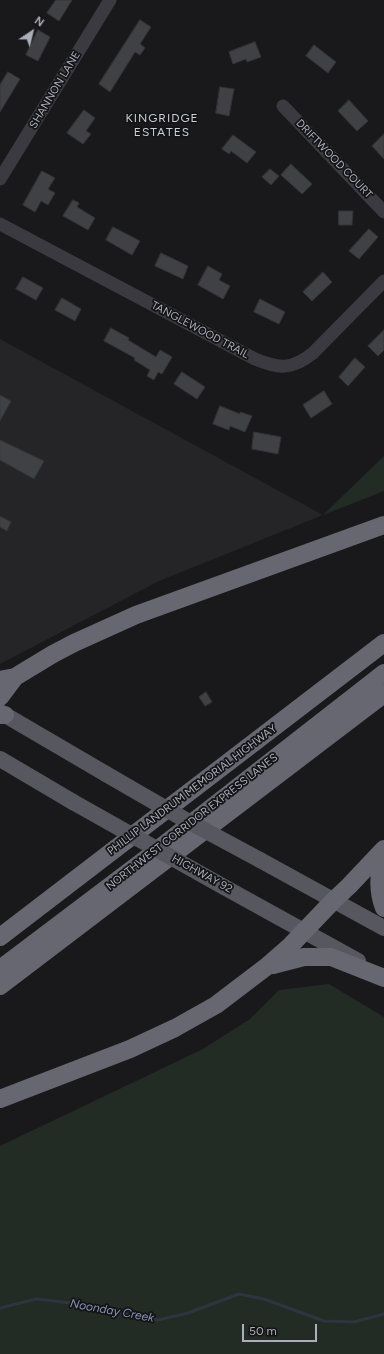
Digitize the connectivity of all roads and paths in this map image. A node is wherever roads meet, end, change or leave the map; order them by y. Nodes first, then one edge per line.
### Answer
1 (110, 0) edge
2 (284, 106) dead end
3 (0, 179) edge
4 (384, 212) edge
5 (0, 224) edge
6 (384, 281) edge
7 (384, 525) edge
8 (384, 643) edge
9 (384, 673) edge
10 (8, 678) edge
11 (384, 694) edge
12 (0, 697) edge
13 (2, 714) edge
14 (0, 759) edge
15 (384, 849) edge
16 (384, 856) edge
17 (333, 901) junction
18 (384, 908) edge
19 (384, 928) edge
20 (304, 931) junction
21 (0, 937) edge
22 (266, 967) junction
23 (0, 969) edge
24 (384, 977) edge
25 (0, 986) edge
26 (0, 1099) edge

1 - 3 street, SHANNON LANE
2 - 4 street, DRIFTWOOD COURT
5 - 6 street, TANGLEWOOD TRAIL
7 - 10 highway
8 - 21 highway, PHILLIP LANDRUM MEMORIAL HIGHWAY
9 - 23 highway, NORTHWEST CORRIDOR EXPRESS LANES
10 - 12 highway
11 - 25 highway
13 - 17 main road, bridge
14 - 20 main road, HIGHWAY 92, bridge
15 - 17 highway
16 - 18 highway
17 - 19 main road
17 - 20 highway
20 - 22 highway
20 - 24 main road, HIGHWAY 92
22 - 24 highway
22 - 26 highway

